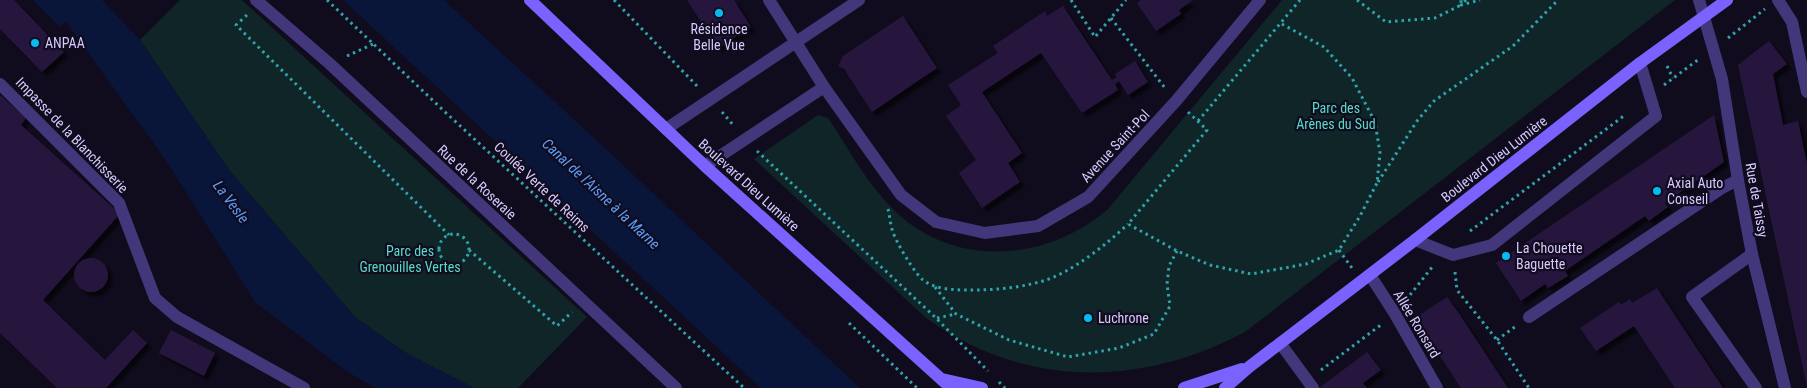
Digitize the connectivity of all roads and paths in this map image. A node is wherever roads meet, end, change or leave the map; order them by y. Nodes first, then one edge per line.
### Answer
1 (256, 0) edge
2 (327, 0) edge
3 (530, 0) edge
4 (614, 0) edge
5 (769, 0) edge
6 (859, 0) edge
7 (1071, 0) edge
8 (1126, 0) edge
9 (1260, 0) edge
10 (1300, 0) edge
11 (1357, 0) edge
12 (1461, 0) edge
13 (1466, 0) edge
14 (1480, 0) edge
15 (1558, 0) edge
16 (1699, 0) edge
17 (1727, 0) edge
18 (1776, 2) edge
19 (1461, 5) junction
20 (1704, 17) junction
21 (1111, 18) junction
22 (1280, 23) junction
23 (236, 25) dead end
24 (797, 42) junction
25 (374, 44) junction
26 (1714, 49) junction
27 (1640, 63) junction
28 (330, 64) junction
29 (0, 84) edge
30 (824, 87) junction
31 (1807, 92) edge
32 (711, 100) junction
33 (1176, 101) junction
34 (1198, 121) junction
35 (666, 129) junction
36 (746, 138) junction
37 (705, 166) junction
38 (1738, 180) junction
39 (892, 182) junction
40 (1377, 183) junction
41 (1128, 224) junction
42 (449, 235) junction
43 (1415, 240) junction
44 (469, 250) junction
45 (1177, 251) junction
46 (1752, 254) junction
47 (1453, 255) junction
48 (1370, 275) junction
49 (935, 287) junction
50 (956, 314) junction
51 (1529, 317) joint
52 (936, 318) junction
53 (557, 326) dead end
54 (1496, 340) junction
55 (1280, 343) junction
56 (1249, 367) junction
57 (991, 374) dead end
58 (998, 381) dead end
59 (946, 383) edge
60 (304, 388) edge
61 (676, 388) edge
62 (744, 388) edge
63 (982, 388) edge
64 (1005, 388) edge
65 (1184, 388) edge
66 (1225, 388) edge
67 (1313, 388) edge
68 (1437, 388) edge
69 (1528, 388) edge
70 (1756, 388) edge
71 (1784, 388) edge

1 - 28 street, Rue de la Roseraie
2 - 25 path, Coulée Verte de Reims
3 - 35 main road, Boulevard Dieu Lumière
4 - 32 path
5 - 24 street, Avenue Saint-Pol
6 - 24 street
7 - 21 path
8 - 21 path
9 - 33 street, Avenue Saint-Pol
10 - 22 path
11 - 19 path
12 - 19 path
13 - 19 path
14 - 19 path
15 - 40 path
16 - 20 street, Rue de Taissy
17 - 20 main road, Boulevard Dieu Lumière
18 - 26 path
18 - 31 street
20 - 26 street, Rue de Taissy
20 - 27 main road, Boulevard Dieu Lumière
21 - 33 path
22 - 34 path
22 - 40 path
23 - 42 path
24 - 30 street, Avenue Saint-Pol
24 - 32 street
25 - 28 path
25 - 62 path, Coulée Verte de Reims
26 - 38 street, Rue de Taissy
27 - 43 main road, Boulevard Dieu Lumière
27 - 47 street
28 - 61 street, Rue de la Roseraie
29 - 60 street, Impasse de la Blanchisserie
30 - 36 street
30 - 39 street, Avenue Saint-Pol
32 - 35 street
32 - 36 path
33 - 34 path
33 - 39 street, Avenue Saint-Pol
34 - 41 path
35 - 37 main road, Boulevard Dieu Lumière
36 - 37 street
36 - 52 path
37 - 59 main road, Boulevard Dieu Lumière
38 - 46 street, Rue de Taissy
38 - 51 street
39 - 49 path
40 - 45 path
41 - 45 path
41 - 49 path
42 - 44 path
42 - 44 path
43 - 47 street
43 - 48 main road, Boulevard Dieu Lumière
44 - 53 path
45 - 50 path
46 - 70 street
46 - 71 street, Rue de Taissy
47 - 54 path
48 - 55 main road, Boulevard Dieu Lumière
48 - 68 street, Allée Ronsard
49 - 50 path
50 - 52 path
51 - 54 path
52 - 57 path
54 - 69 path
55 - 56 main road, Boulevard Dieu Lumière
55 - 67 street
56 - 65 main road
56 - 66 main road, Boulevard Dieu Lumière
58 - 64 path
59 - 63 main road

